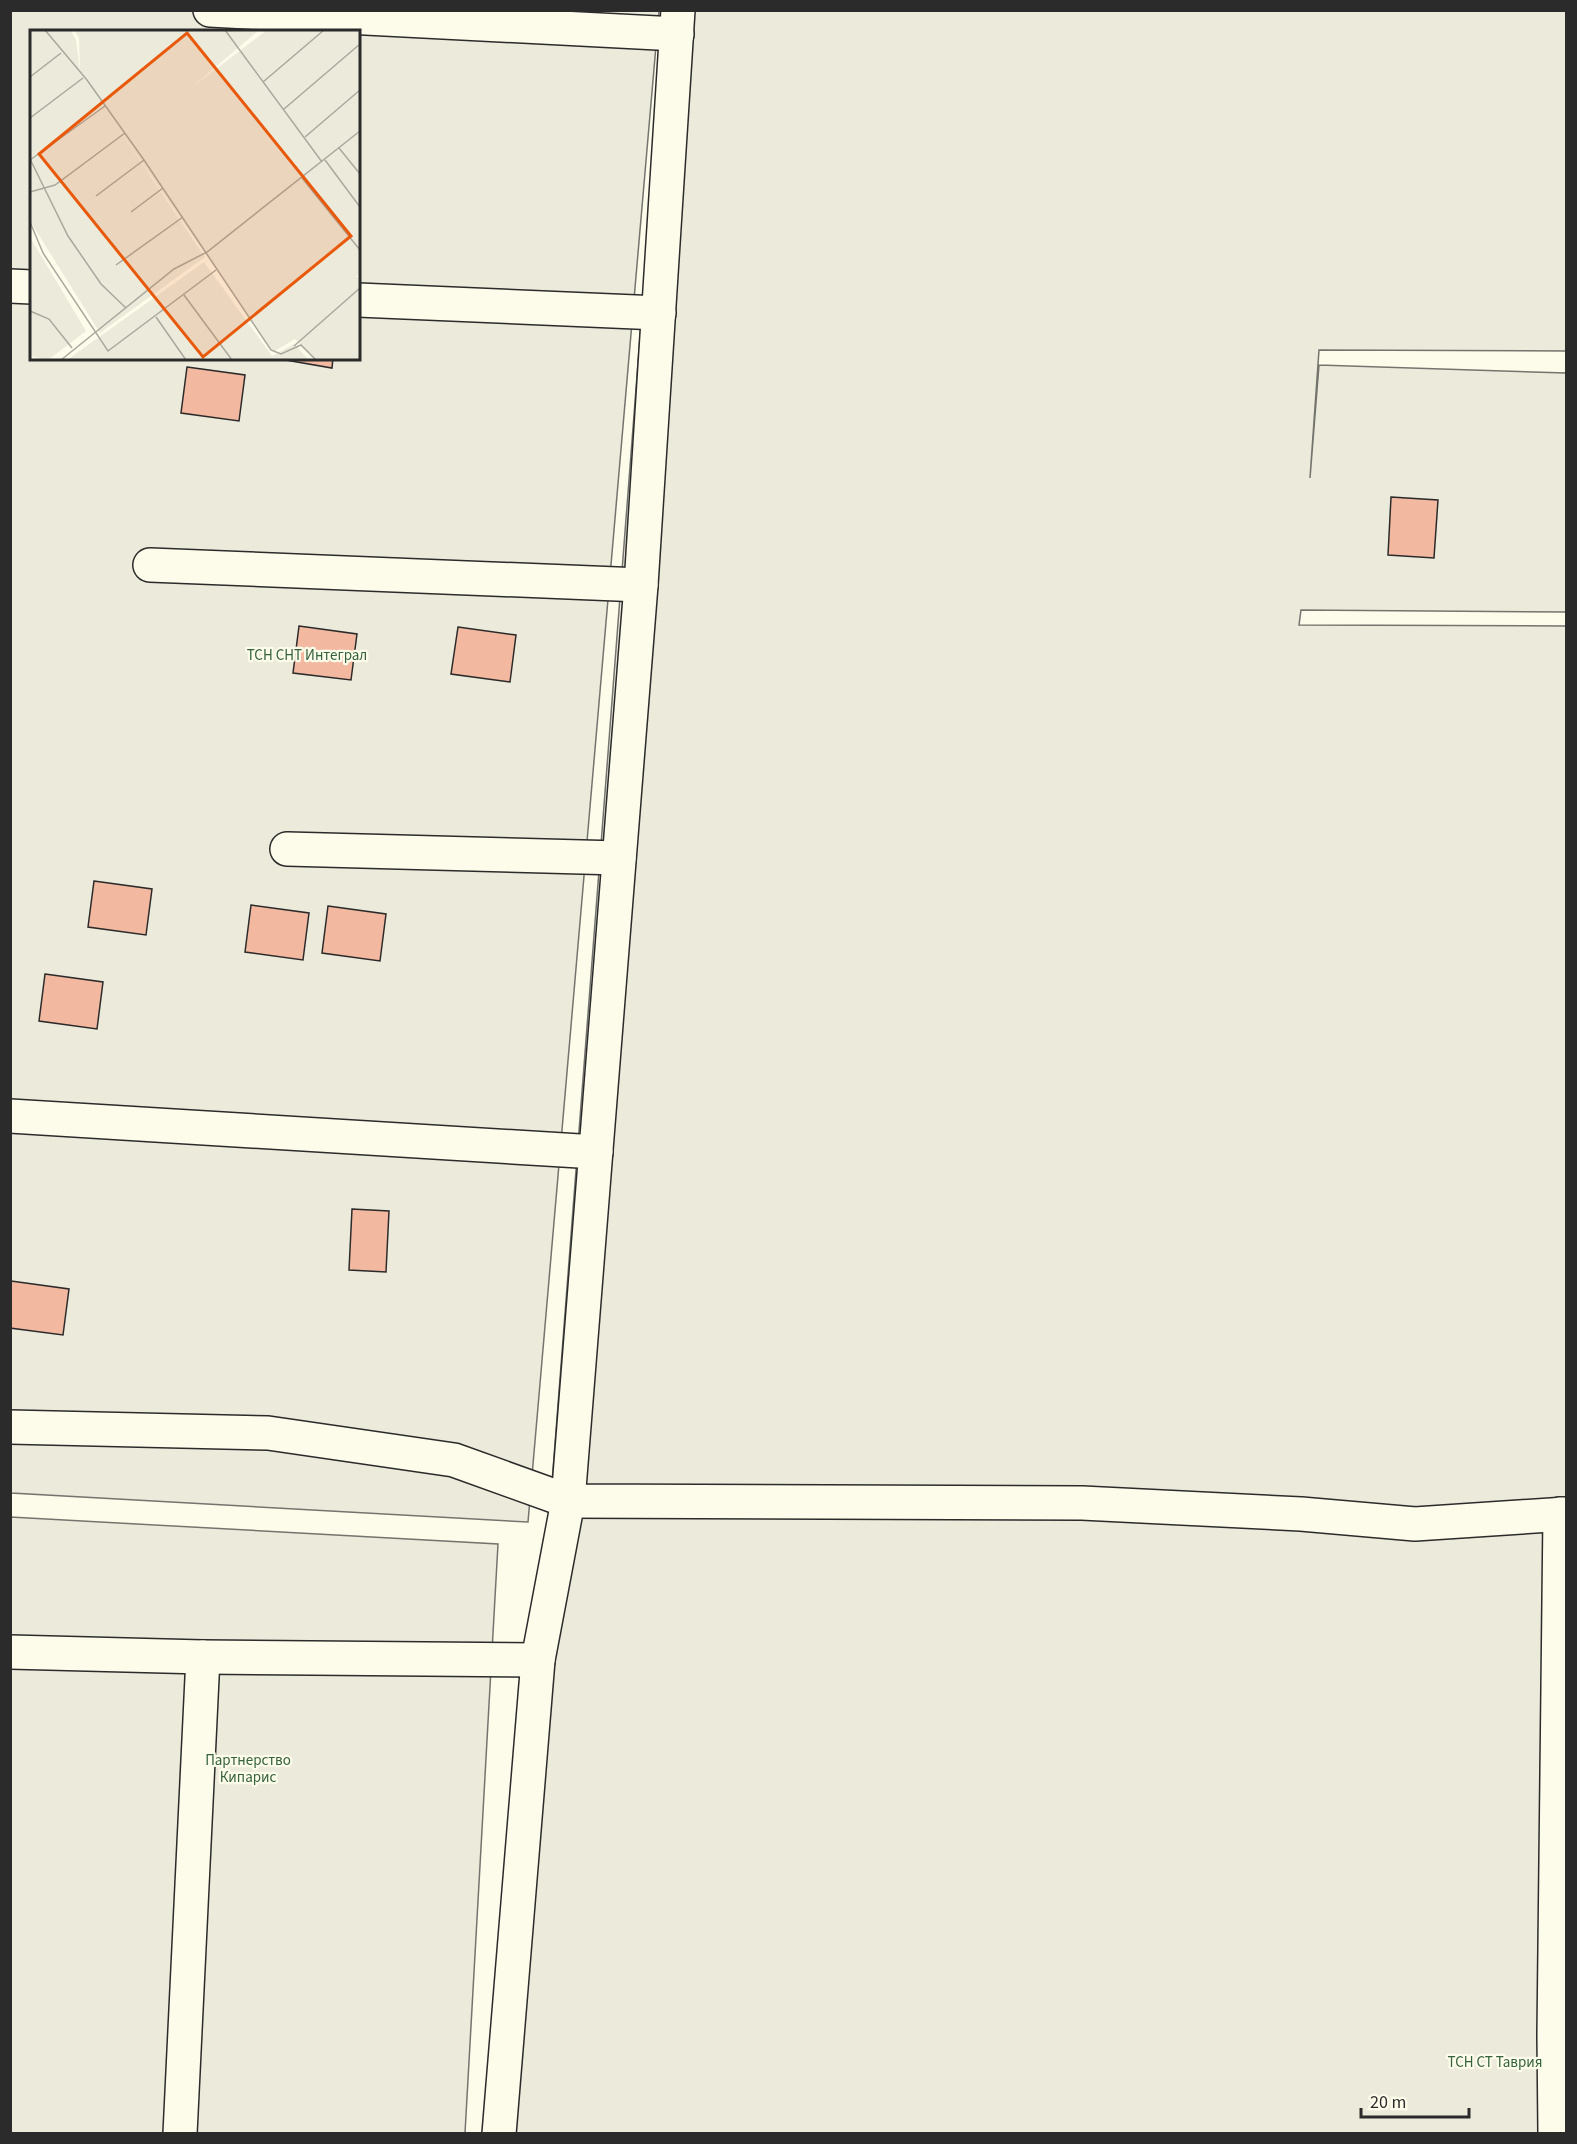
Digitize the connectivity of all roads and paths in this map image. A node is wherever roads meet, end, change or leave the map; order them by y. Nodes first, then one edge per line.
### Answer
1 (210, 10) edge
2 (677, 22) edge
3 (10, 286) edge
4 (30, 286) edge
5 (360, 300) edge
6 (659, 313) junction
7 (150, 565) dead end
8 (641, 585) junction
9 (287, 849) dead end
10 (620, 858) junction
11 (10, 1116) edge
12 (596, 1152) junction
13 (10, 1427) edge
14 (568, 1500) junction
15 (1563, 1514) edge
16 (10, 1652) edge
17 (203, 1657) junction
18 (538, 1660) junction
19 (180, 2133) edge
20 (499, 2133) edge
21 (1555, 2133) edge

1 - 2 street
2 - 6 street
3 - 4 street
5 - 6 street
6 - 8 street
7 - 8 street
8 - 10 street
9 - 10 street
10 - 12 street
11 - 12 street
12 - 14 street
13 - 14 street
14 - 15 street
14 - 18 street
15 - 21 street
16 - 17 street
17 - 18 street
17 - 19 street
18 - 20 street

